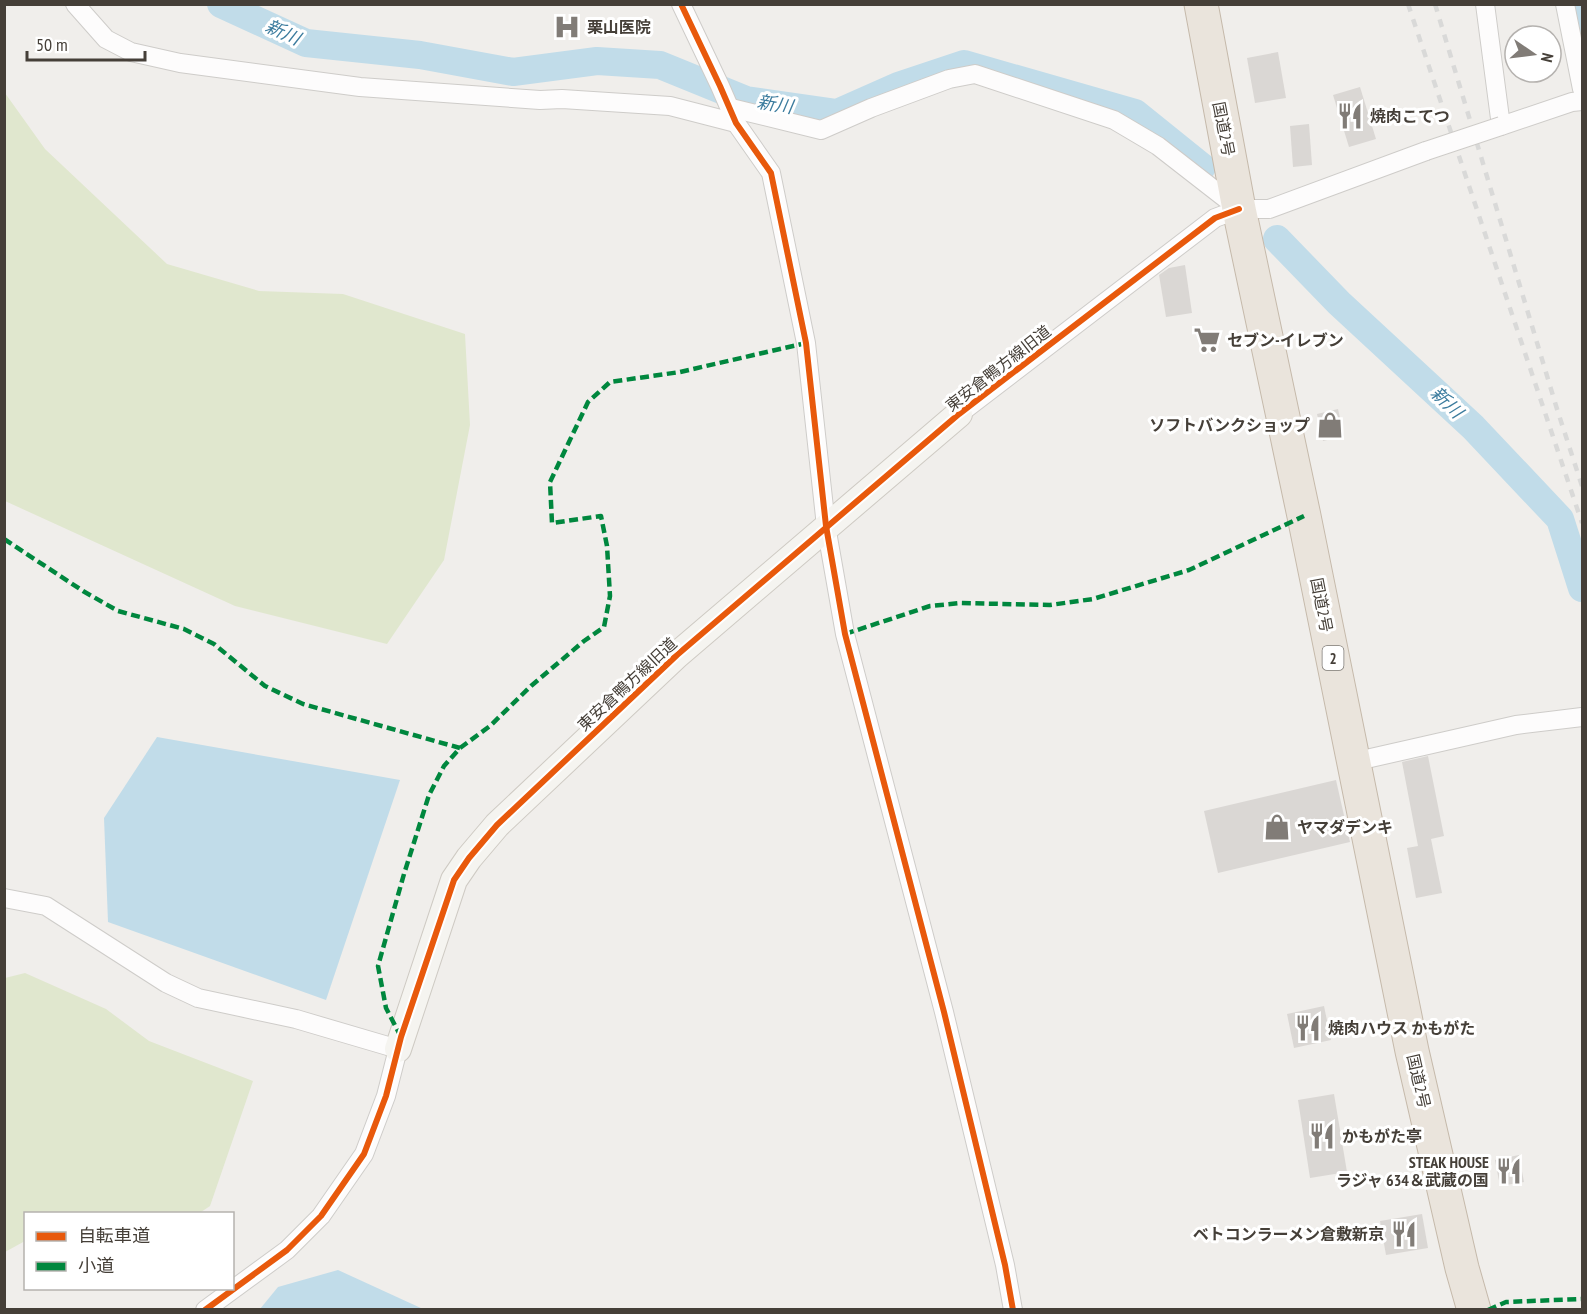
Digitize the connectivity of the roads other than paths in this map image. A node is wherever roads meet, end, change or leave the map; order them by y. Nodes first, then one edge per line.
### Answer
1 (75, 4) edge
2 (681, 4) edge
3 (1201, 4) edge
4 (1485, 4) edge
5 (1565, 4) edge
6 (1582, 89) edge
7 (1582, 101) edge
8 (733, 115) junction
9 (1501, 126) junction
10 (1239, 209) junction
11 (959, 414) joint
12 (826, 526) junction
13 (1582, 717) edge
14 (1353, 762) junction
15 (4, 898) edge
16 (398, 1049) junction
17 (234, 1289) edge
18 (233, 1290) edge
19 (206, 1310) edge
20 (1013, 1310) edge
21 (1474, 1310) edge

1 - 8 street
2 - 8 street
3 - 10 highway, 国道2号 / 2
4 - 9 street
5 - 6 street
7 - 9 street
8 - 10 street
8 - 12 street
9 - 10 street, bridge
10 - 11 street, 東安倉鴨方線旧道
10 - 14 highway, 国道2号 / 2
11 - 12 street, 東安倉鴨方線旧道
12 - 16 street, 東安倉鴨方線旧道
12 - 20 street
13 - 14 street
14 - 21 highway, 国道2号 / 2
15 - 16 street
16 - 17 street, 東安倉鴨方線旧道
18 - 19 street, 東安倉鴨方線旧道

